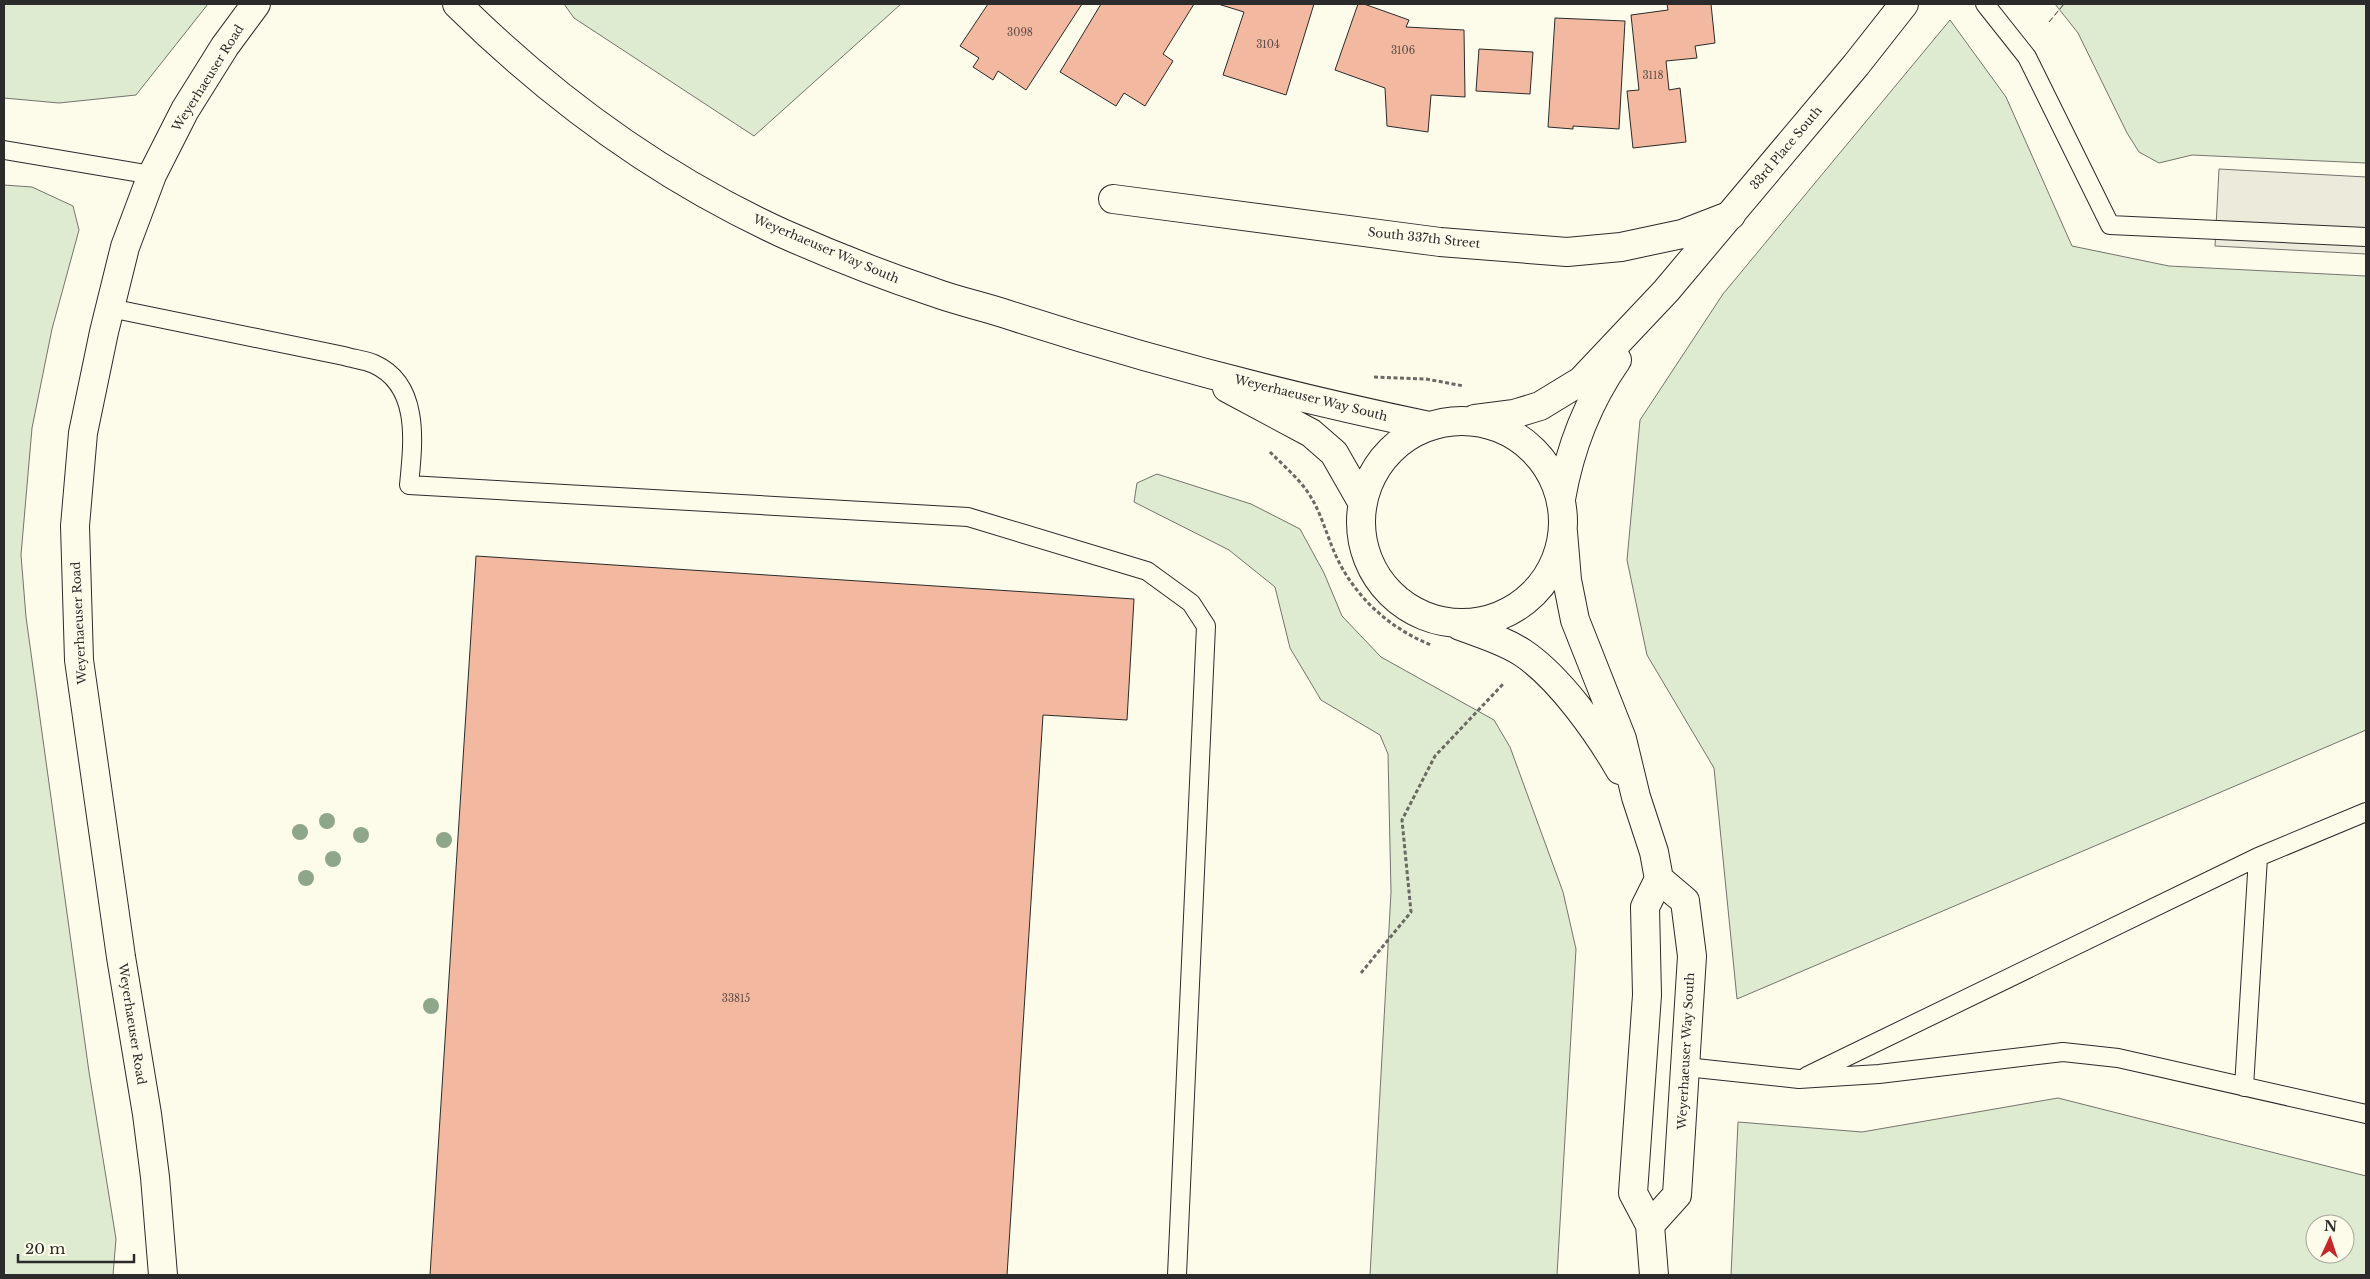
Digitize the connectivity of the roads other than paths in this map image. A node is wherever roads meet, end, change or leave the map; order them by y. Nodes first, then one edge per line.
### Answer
1 (256, 4) edge
2 (444, 4) edge
3 (1904, 4) edge
4 (1985, 4) edge
5 (463, 10) edge
6 (4, 150) edge
7 (152, 175) junction
8 (1113, 199) dead end
9 (1731, 215) junction
10 (2366, 237) edge
11 (1666, 291) junction
12 (110, 308) junction
13 (1193, 369) junction
14 (1464, 421) junction
15 (1429, 426) junction
16 (1561, 499) junction
17 (1362, 502) junction
18 (1563, 532) junction
19 (1451, 623) junction
20 (1636, 796) junction
21 (2366, 812) edge
22 (2258, 857) junction
23 (1659, 879) junction
24 (1686, 1067) junction
25 (1800, 1079) junction
26 (2244, 1087) junction
27 (2366, 1114) edge
28 (1650, 1225) junction
29 (163, 1275) edge
30 (1177, 1275) edge
31 (1654, 1275) edge

1 - 7 street, Weyerhaeuser Road
2 - 5 street
3 - 9 street, 33rd Place South
4 - 10 lane
5 - 13 street, Weyerhaeuser Way South
6 - 7 lane
7 - 12 street, Weyerhaeuser Road
8 - 9 street, South 337th Street
9 - 11 street, 33rd Place South
11 - 14 street, 33rd Place South
11 - 16 street, 33rd Place South
12 - 29 street, Weyerhaeuser Road
12 - 30 lane
13 - 15 street, Weyerhaeuser Way South
13 - 17 street, Weyerhaeuser Way South
14 - 15 street, 33rd Place South
14 - 16 street
15 - 17 street
16 - 18 street
17 - 19 street
18 - 19 street
18 - 20 street
19 - 20 street
20 - 23 street
21 - 22 lane
22 - 25 lane
22 - 26 lane
23 - 24 street, Weyerhaeuser Way South
23 - 28 street
24 - 25 lane
24 - 28 street, Weyerhaeuser Way South
25 - 26 lane
26 - 27 lane
28 - 31 street

